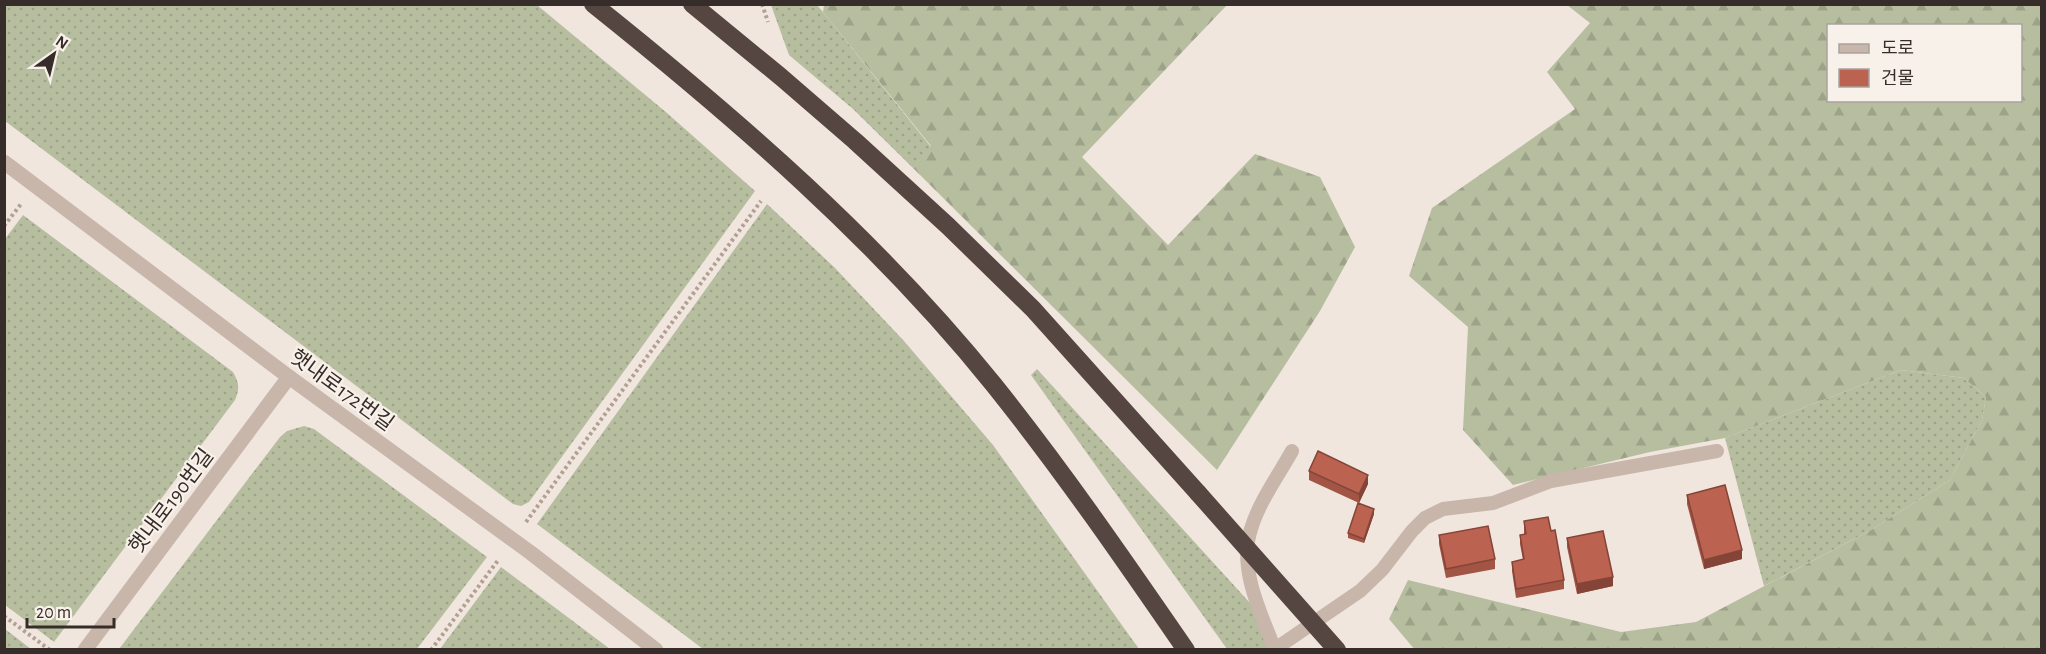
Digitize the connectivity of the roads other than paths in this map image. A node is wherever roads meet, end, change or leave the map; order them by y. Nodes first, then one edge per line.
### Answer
1 (593, 4) edge
2 (692, 4) edge
3 (4, 162) edge
4 (290, 377) junction
5 (1292, 451) dead end
6 (1717, 451) dead end
7 (1275, 649) edge
8 (85, 650) edge
9 (656, 650) edge
10 (1186, 650) edge
11 (1337, 650) edge

1 - 10 highway
2 - 11 highway, bridge
3 - 4 street, 햇내로172번길
4 - 8 street, 햇내로190번길
4 - 9 street, 햇내로172번길
5 - 7 lane
6 - 7 lane

